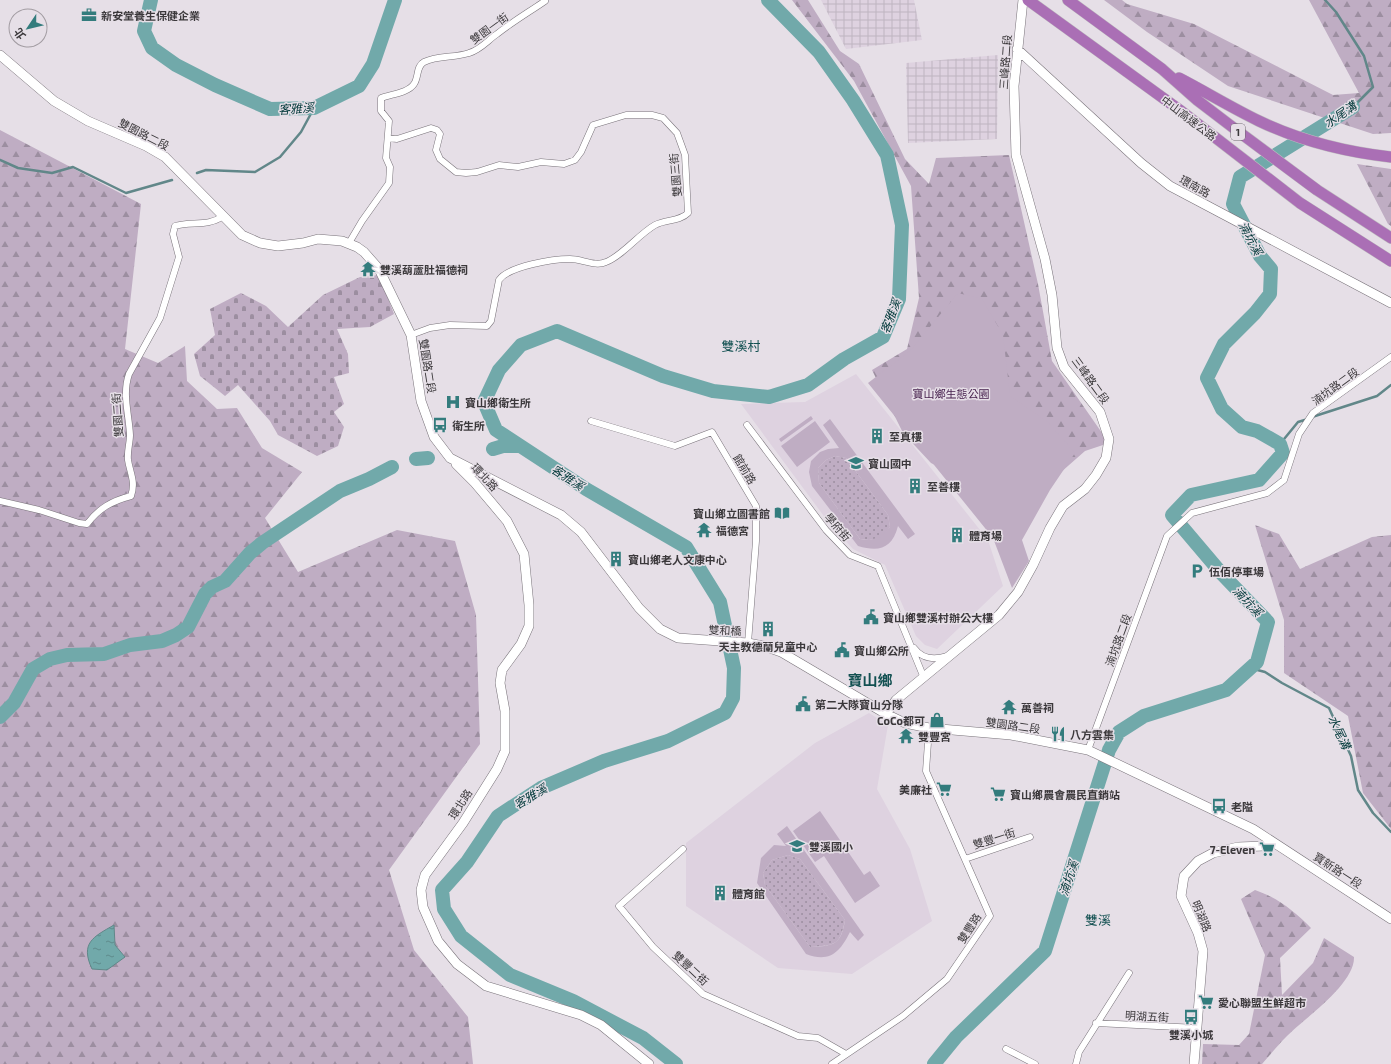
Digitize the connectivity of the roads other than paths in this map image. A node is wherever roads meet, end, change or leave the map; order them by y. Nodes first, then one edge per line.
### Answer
1 (1023, 0) edge
2 (1028, 0) edge
3 (1068, 0) edge
4 (545, 1) dead end
5 (1017, 48) junction
6 (0, 55) edge
7 (1162, 69) junction
8 (388, 138) junction
9 (1391, 157) edge
10 (222, 216) junction
11 (1391, 238) edge
12 (349, 243) junction
13 (1391, 261) edge
14 (1391, 303) edge
15 (411, 335) junction
16 (1391, 357) edge
17 (591, 421) dead end
18 (747, 424) dead end
19 (450, 458) junction
20 (0, 501) edge
21 (908, 638) junction
22 (701, 641) joint
23 (748, 643) junction
24 (952, 654) junction
25 (924, 678) junction
26 (886, 714) junction
27 (929, 728) junction
28 (1088, 750) junction
29 (1030, 837) dead end
30 (1272, 842) junction
31 (684, 849) dead end
32 (965, 858) junction
33 (1391, 919) edge
34 (1129, 973) dead end
35 (1096, 1023) junction
36 (1198, 1028) junction
37 (1006, 1049) dead end
38 (846, 1054) junction
39 (649, 1064) edge
40 (832, 1064) edge
41 (1035, 1064) edge
42 (1076, 1064) edge
43 (1194, 1064) edge

1 - 5 street, 三峰路二段
2 - 13 highway, 中山高速公路 / 1
3 - 7 highway, 中山高速公路 / 1
4 - 8 street, 雙園一街
5 - 14 street, 環南路
5 - 24 street, 三峰路二段
6 - 10 street, 雙園路二段
7 - 9 highway
7 - 11 highway, 中山高速公路 / 1
8 - 12 street, 雙園一街
8 - 15 street, 雙園三街
10 - 12 street, 雙園路二段
10 - 20 street, 雙園二街
12 - 15 street, 雙園路二段
15 - 19 street, 雙園路二段
16 - 28 street, 湳坑路二段
17 - 23 street, 館前路
18 - 21 street, 學府街
19 - 22 street, 雙園路二段
19 - 39 street, 環北路
21 - 24 street, 學府街
21 - 25 street, 學府街
22 - 23 street, 雙和橋
23 - 26 street, 雙園路二段
24 - 25 street, 三峰路二段
25 - 26 street, 三峰路二段
26 - 27 street, 雙園路二段
27 - 28 street, 雙園路二段
27 - 32 street, 雙豐路
28 - 30 street, 雙園路二段
29 - 32 street, 雙豐一街
30 - 33 street, 寶新路一段
30 - 36 street, 明湖路
31 - 38 street, 雙豐二街
32 - 38 street, 雙豐路
34 - 35 street
35 - 36 street, 明湖五街
35 - 42 street
36 - 43 street, 明湖路
37 - 41 street
38 - 40 street, 雙豐路

